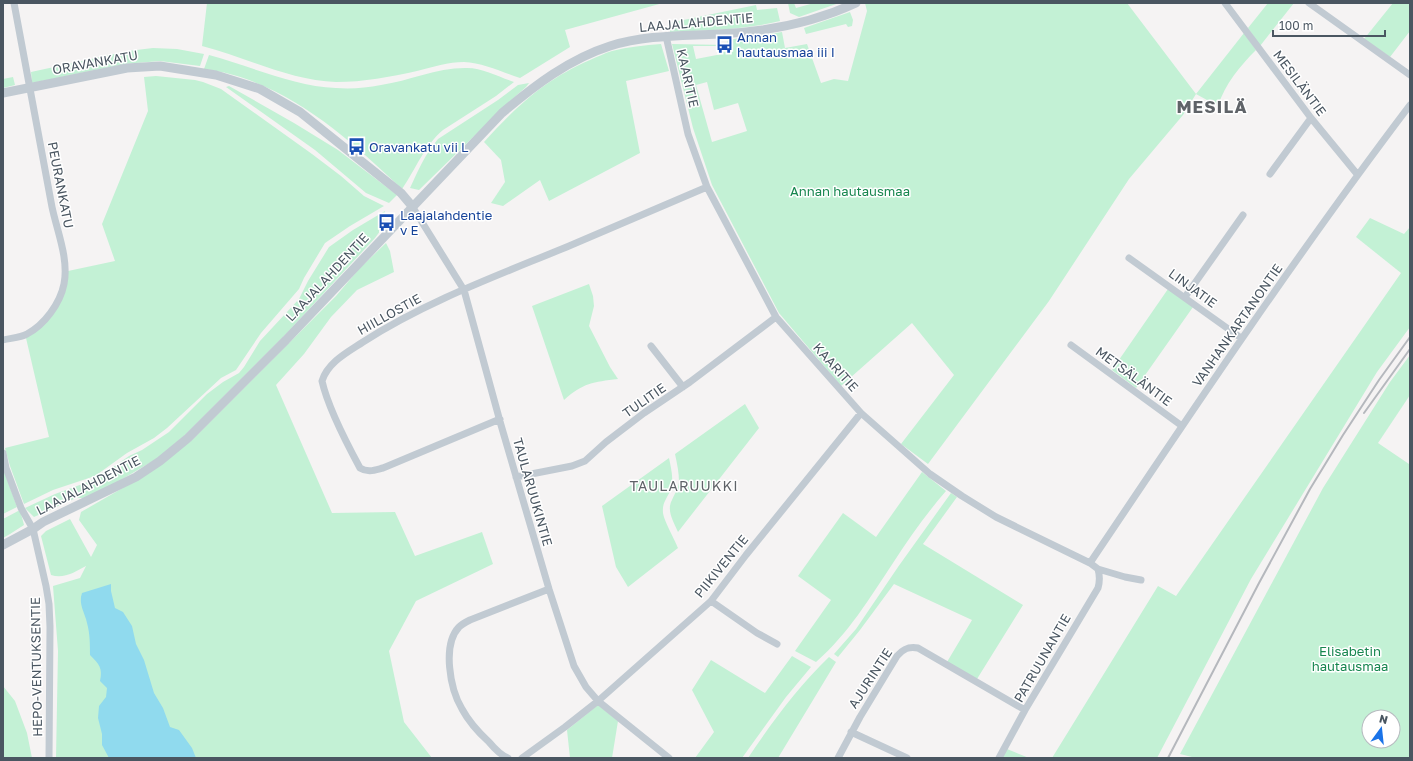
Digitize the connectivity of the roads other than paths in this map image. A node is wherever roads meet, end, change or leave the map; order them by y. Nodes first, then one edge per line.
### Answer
1 (14, 3) edge
2 (856, 3) edge
3 (1225, 3) edge
4 (1309, 3) edge
5 (666, 36) junction
6 (1410, 75) edge
7 (30, 87) junction
8 (3, 93) edge
9 (1410, 105) edge
10 (1311, 118) junction
11 (1270, 174) dead end
12 (1358, 174) junction
13 (707, 187) junction
14 (412, 206) junction
15 (1243, 215) dead end
16 (1129, 258) dead end
17 (464, 290) junction
18 (1185, 297) junction
19 (776, 317) junction
20 (1241, 338) junction
21 (3, 340) edge
22 (1071, 345) dead end
23 (651, 346) dead end
24 (682, 387) junction
25 (861, 412) junction
26 (500, 419) junction
27 (1182, 426) junction
28 (3, 453) edge
29 (516, 477) junction
30 (33, 529) junction
31 (3, 545) edge
32 (1090, 563) junction
33 (1098, 569) junction
34 (1141, 580) dead end
35 (549, 589) junction
36 (711, 601) junction
37 (777, 644) dead end
38 (598, 700) junction
39 (1025, 710) junction
40 (851, 732) junction
41 (49, 758) edge
42 (508, 758) edge
43 (522, 758) edge
44 (668, 758) edge
45 (838, 758) edge
46 (907, 758) edge
47 (999, 758) edge

1 - 7 street, PEURANKATU
2 - 5 street, LAAJALAHDENTIE
3 - 10 street, MESILÄNTIE
4 - 6 street
5 - 13 street, KAARITIE
5 - 14 street, LAAJALAHDENTIE
7 - 8 street, ORAVANKATU
7 - 14 street, ORAVANKATU
7 - 21 street, PEURANKATU
9 - 12 street, VANHANKARTANONTIE
10 - 11 street
10 - 12 street, MESILÄNTIE
12 - 20 street, VANHANKARTANONTIE
13 - 17 street, HIILLOSTIE
13 - 19 street, KAARITIE
14 - 17 street, TAULARUUKINTIE
14 - 30 street, LAAJALAHDENTIE
15 - 18 street
16 - 18 street, LINJATIE
17 - 26 street, TAULARUUKINTIE
17 - 26 street, HIILLOSTIE
18 - 20 street, LINJATIE
19 - 24 street, TULITIE
19 - 25 street, KAARITIE
20 - 27 street, VANHANKARTANONTIE
22 - 27 street, METSÄLÄNTIE
23 - 24 street
24 - 29 street, TULITIE
25 - 32 street, KAARITIE
25 - 36 street, PIIKIVENTIE
26 - 29 street, TAULARUUKINTIE
27 - 32 street, VANHANKARTANONTIE
28 - 30 street, HEPO-VENTUKSENTIE
29 - 35 street, TAULARUUKINTIE
30 - 31 street, LAAJALAHDENTIE
30 - 41 street, HEPO-VENTUKSENTIE
32 - 33 street, KAARITIE
33 - 34 street, KAARITIE
33 - 39 street, PATRUUNANTIE
35 - 38 street, TAULARUUKINTIE
35 - 42 street
36 - 37 street
36 - 38 street, PIIKIVENTIE
38 - 43 street, PIIKIVENTIE
38 - 44 street, TAULARUUKINTIE
39 - 40 street, AJURINTIE
39 - 47 street, PATRUUNANTIE
40 - 45 street, AJURINTIE
40 - 46 street

